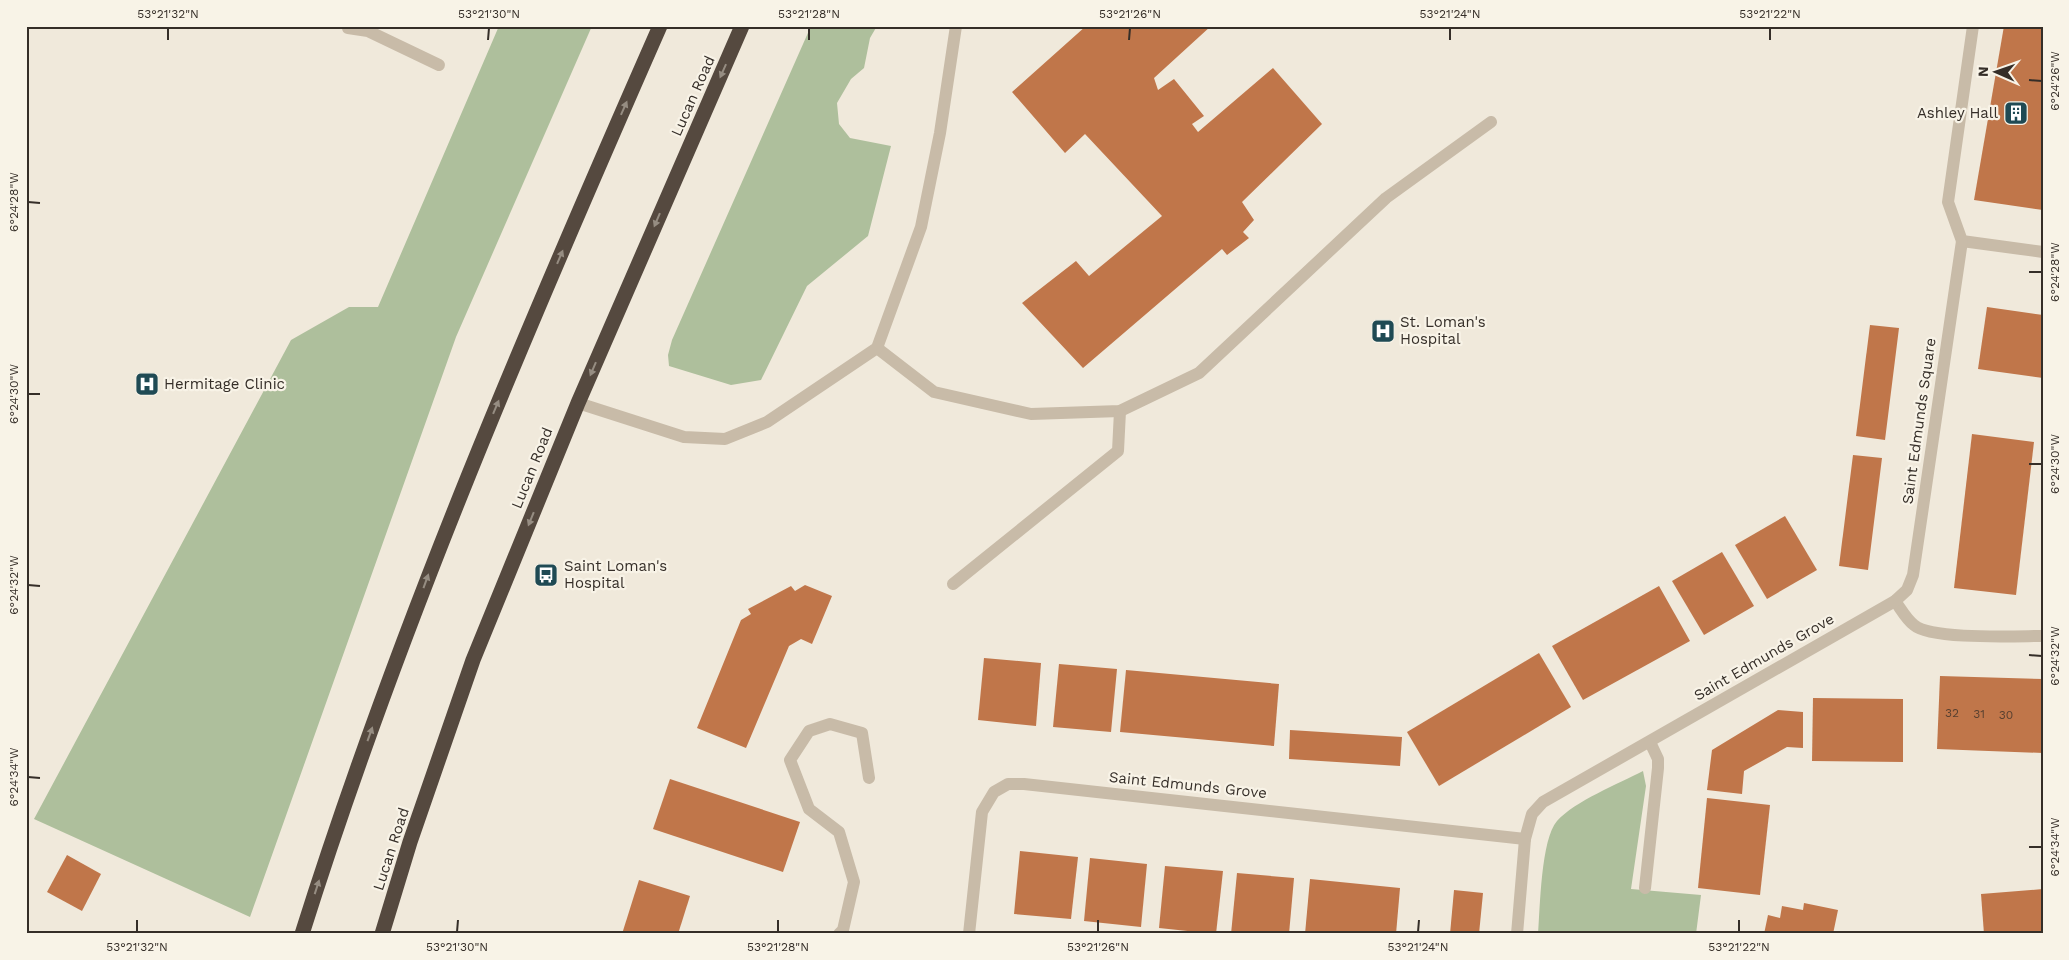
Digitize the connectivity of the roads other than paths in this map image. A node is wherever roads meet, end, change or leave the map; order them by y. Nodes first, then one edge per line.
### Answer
1 (348, 26) edge
2 (660, 26) edge
3 (742, 26) edge
4 (956, 26) edge
5 (1973, 26) edge
6 (439, 65) dead end
7 (1491, 122) dead end
8 (1962, 241) junction
9 (2043, 252) edge
10 (878, 348) junction
11 (578, 403) junction
12 (1120, 411) junction
13 (954, 584) dead end
14 (1895, 601) junction
15 (2043, 636) edge
16 (1650, 742) junction
17 (869, 778) dead end
18 (1525, 839) junction
19 (1645, 888) dead end
20 (302, 934) edge
21 (382, 934) edge
22 (839, 934) edge
23 (969, 934) edge
24 (1517, 934) edge

1 - 6 street
20 -> 2 highway
3 -> 11 highway, Lucan Road
4 - 10 street
5 - 8 street
7 - 12 street
8 - 9 street
8 - 14 street, Saint Edmunds Square
10 - 11 street
10 - 12 street
11 -> 21 highway, Lucan Road
12 - 13 street
14 - 15 street
14 - 16 street, Saint Edmunds Grove
16 - 18 street, Saint Edmunds Grove
16 - 19 street
17 - 22 street
18 - 23 street, Saint Edmunds Grove
18 - 24 street, Saint Edmunds Grove

